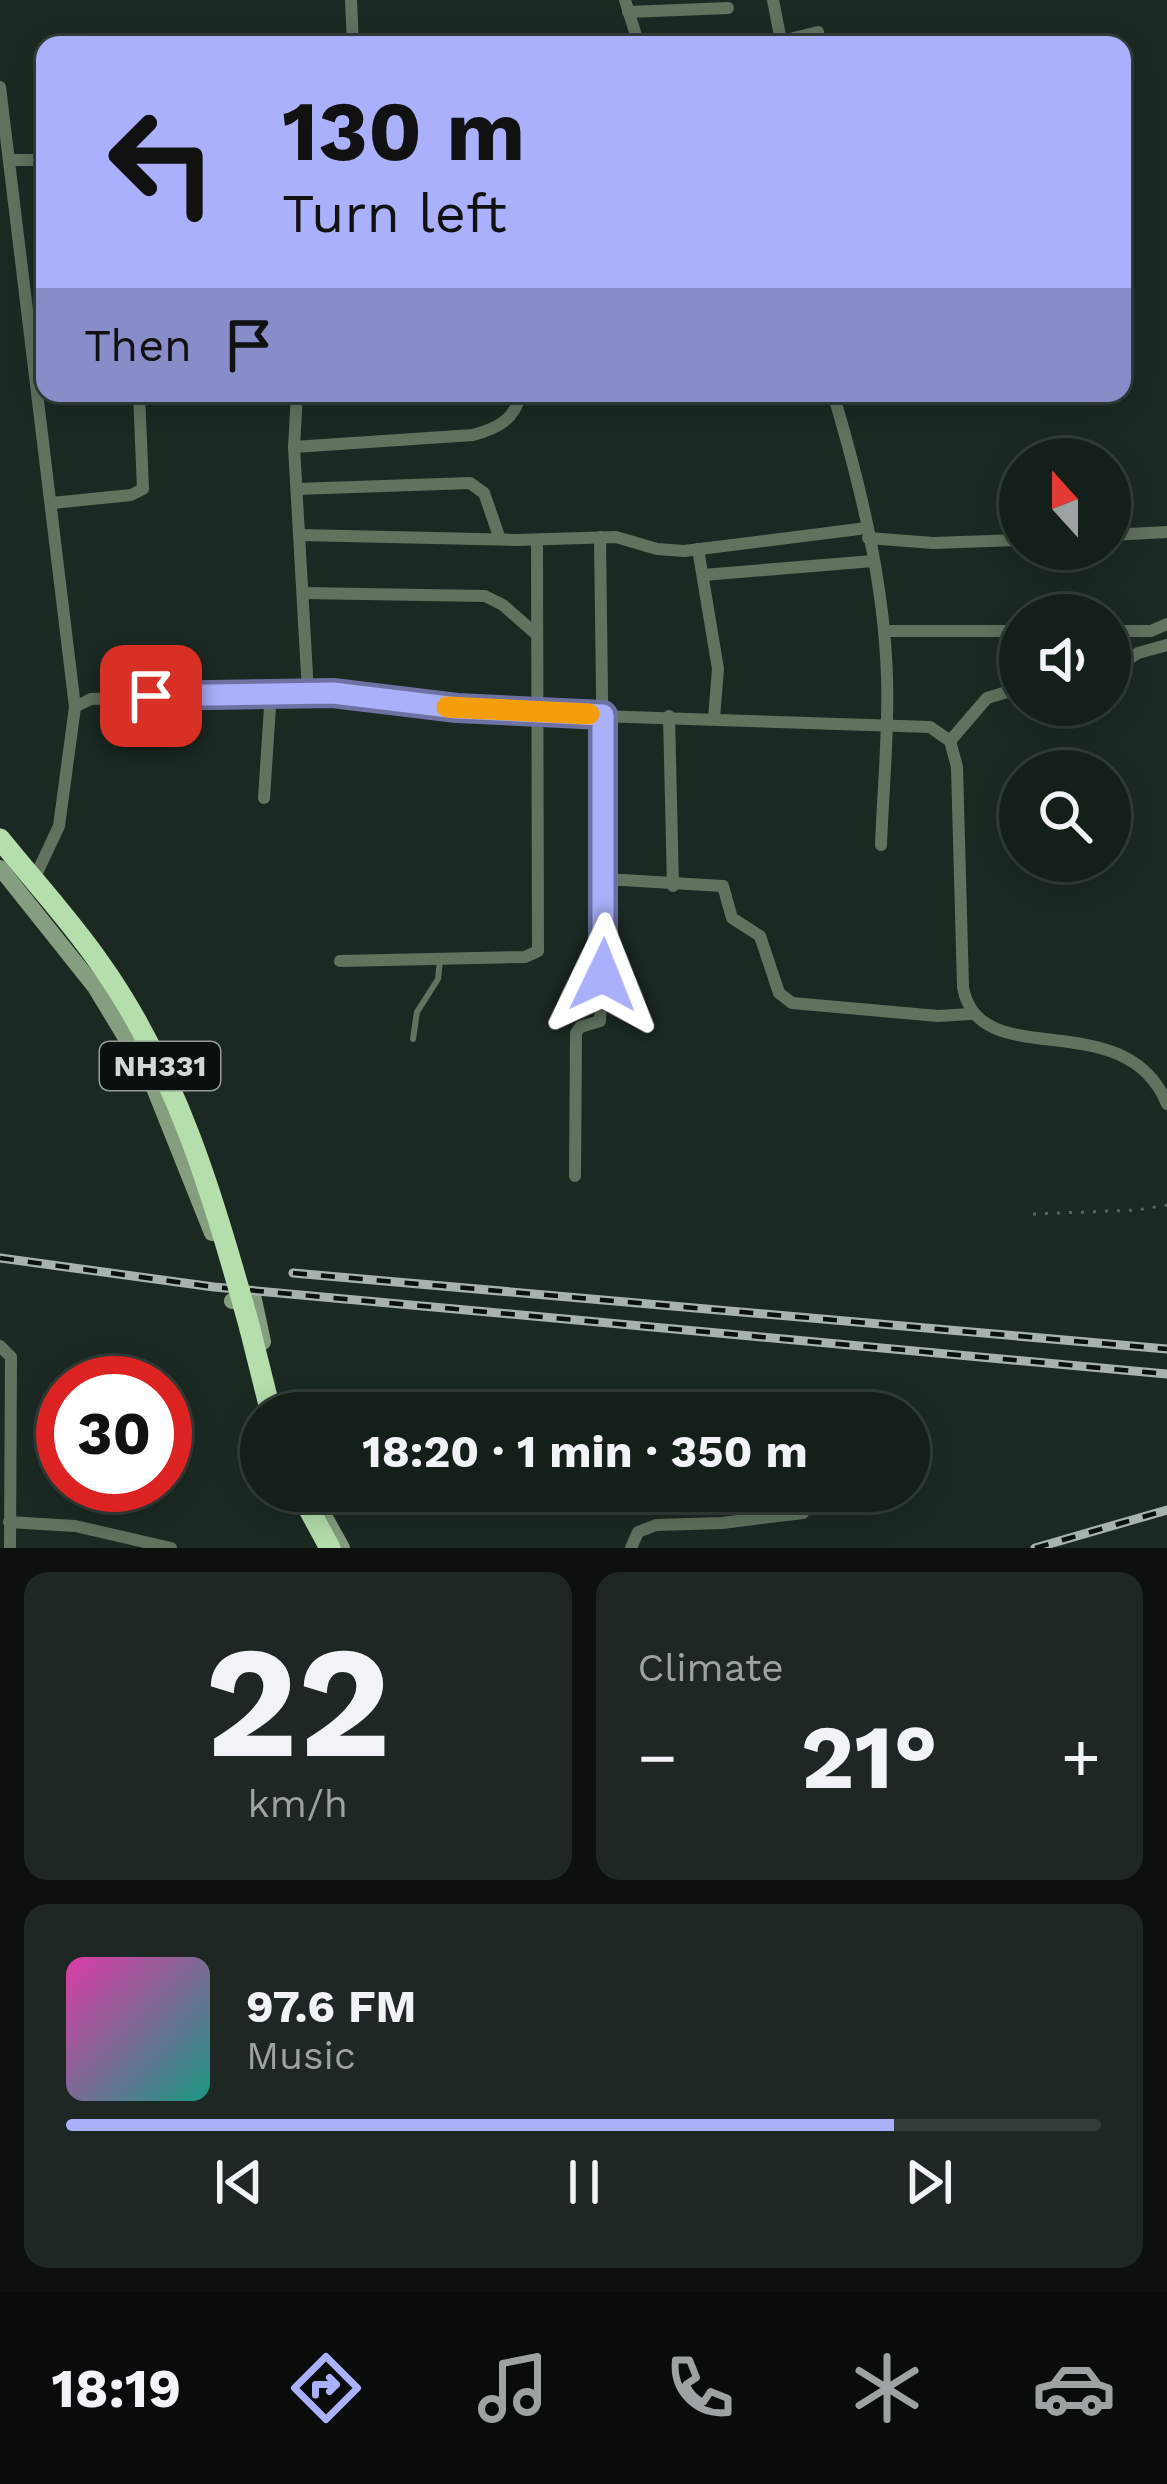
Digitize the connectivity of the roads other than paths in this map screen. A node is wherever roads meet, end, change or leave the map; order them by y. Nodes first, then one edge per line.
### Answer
1 (350, 0) edge
2 (772, 0) edge
3 (627, 6) edge
4 (728, 8) dead end
5 (818, 32) dead end
6 (352, 36) edge
7 (636, 36) edge
8 (780, 36) edge
9 (802, 36) edge
10 (0, 87) edge
11 (9, 160) junction
12 (36, 160) edge
13 (27, 301) junction
14 (36, 301) edge
15 (36, 374) edge
16 (40, 402) edge
17 (139, 402) edge
18 (297, 402) edge
19 (518, 402) edge
20 (835, 402) edge
21 (294, 447) junction
22 (297, 490) junction
23 (52, 503) junction
24 (1167, 532) edge
25 (868, 533) junction
26 (1131, 534) edge
27 (300, 535) junction
28 (600, 537) junction
29 (500, 539) junction
30 (537, 540) junction
31 (999, 541) edge
32 (698, 549) junction
33 (873, 561) junction
34 (704, 575) junction
35 (303, 592) junction
36 (1167, 624) edge
37 (884, 631) junction
38 (999, 631) edge
39 (1131, 632) edge
40 (1151, 632) junction
41 (536, 634) junction
42 (1167, 643) edge
43 (1131, 657) edge
44 (271, 692) junction
45 (308, 692) junction
46 (999, 694) edge
47 (75, 706) junction
48 (538, 714) junction
49 (603, 715) junction
50 (669, 716) junction
51 (714, 718) junction
52 (885, 725) junction
53 (950, 742) junction
54 (264, 798) dead end
55 (0, 835) edge
56 (880, 845) dead end
57 (0, 868) edge
58 (36, 875) junction
59 (605, 879) junction
60 (673, 886) junction
61 (440, 959) junction
62 (340, 961) dead end
63 (971, 1014) junction
64 (413, 1039) dead end
65 (1166, 1066) edge
66 (1154, 1077) junction
67 (1167, 1104) edge
68 (575, 1176) dead end
69 (225, 1271) junction
70 (232, 1301) junction
71 (0, 1346) edge
72 (260, 1392) edge
73 (262, 1392) edge
74 (276, 1392) edge
75 (306, 1512) edge
76 (322, 1512) edge
77 (803, 1513) dead end
78 (9, 1522) junction
79 (10, 1548) edge
80 (171, 1548) edge
81 (326, 1548) edge
82 (342, 1548) edge
83 (631, 1548) edge

1 - 6 street
2 - 8 street
3 - 4 street
3 - 7 street
5 - 9 street
10 - 11 street
11 - 12 street
11 - 13 street
13 - 14 street
13 - 15 street
16 - 23 street
17 - 23 street
18 - 21 street
19 - 21 street
20 - 25 street
21 - 22 street
22 - 27 street
22 - 29 street
23 - 47 street
24 - 26 street
25 - 31 street
25 - 32 street
25 - 33 street
27 - 29 street
27 - 35 street
28 - 30 street
28 - 32 street
28 - 49 street
29 - 30 street
30 - 41 street
32 - 34 street
33 - 34 street
33 - 37 street
34 - 51 street
35 - 41 street
35 - 45 street
36 - 40 street
37 - 38 street
37 - 52 street
39 - 40 street
40 - 42 street
41 - 48 street
42 - 43 street
44 - 45 street
44 - 47 street
44 - 54 street
45 - 48 street
46 - 53 street
47 - 58 street
48 - 49 street
48 - 61 street
49 - 50 street
49 - 59 street
50 - 51 street
50 - 60 street
51 - 52 street
52 - 53 street
52 - 56 street
53 - 63 street
55 - 58 street
55 - 73 highway, NH331, bridge
57 - 69 street
58 - 69 street
59 - 60 street
59 - 68 street
60 - 63 street
61 - 62 street
61 - 64 lane
63 - 66 street
65 - 66 street
66 - 67 street
69 - 70 street
70 - 72 street
70 - 74 street
71 - 78 street
75 - 81 highway
76 - 82 street
77 - 83 street
78 - 79 street
78 - 80 street

